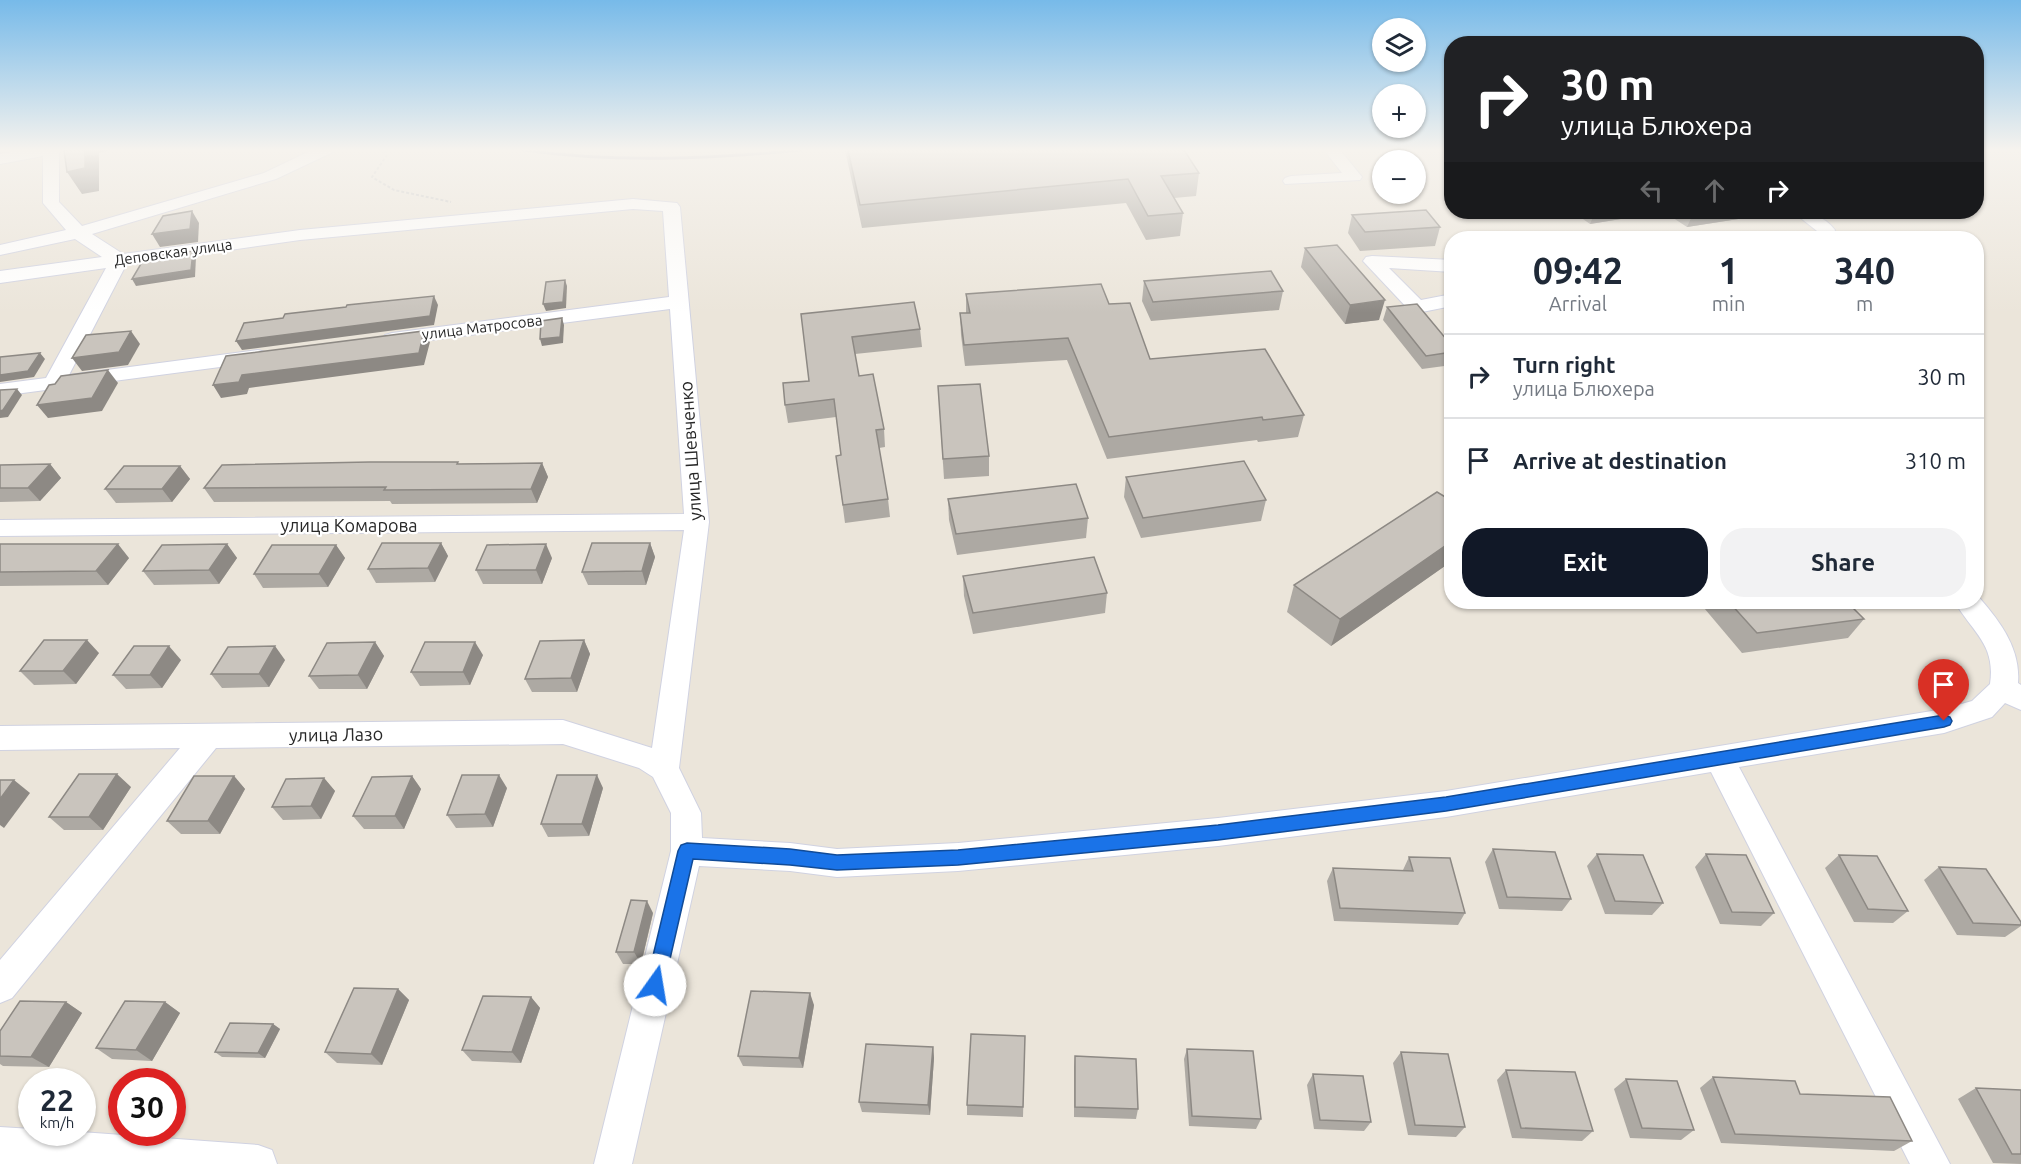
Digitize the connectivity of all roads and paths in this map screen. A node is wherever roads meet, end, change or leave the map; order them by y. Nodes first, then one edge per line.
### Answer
1 (52, 204) edge
2 (173, 204) edge
3 (630, 204) edge
4 (637, 204) edge
5 (1811, 219) edge
6 (1826, 231) edge
7 (78, 232) junction
8 (0, 250) edge
9 (119, 260) junction
10 (1444, 266) edge
11 (0, 277) edge
12 (678, 302) junction
13 (1444, 302) edge
14 (372, 341) edge
15 (277, 354) edge
16 (54, 383) junction
17 (0, 390) edge
18 (697, 522) junction
19 (0, 528) edge
20 (1974, 609) edge
21 (2012, 693) edge
22 (208, 736) junction
23 (0, 738) edge
24 (1719, 759) junction
25 (664, 768) junction
26 (687, 851) junction
27 (0, 986) edge
28 (0, 1146) edge
29 (258, 1164) edge
30 (614, 1164) edge
31 (1931, 1164) edge

1 - 7 street
2 - 7 street
3 - 9 street, Деповская улица
4 - 12 street, улица Шевченко
5 - 6 street
7 - 8 street
7 - 9 street
9 - 11 street, Деповская улица
9 - 16 street
10 - 13 street
12 - 14 street, улица Матросова
12 - 18 street, улица Шевченко
15 - 16 street
16 - 17 street
18 - 19 street, улица Комарова
18 - 25 street, улица Шевченко
20 - 21 street
21 - 24 street
22 - 23 street, улица Лазо
22 - 25 street, улица Лазо
22 - 27 street
24 - 26 street
24 - 31 street
25 - 26 street
26 - 30 street
28 - 29 street

